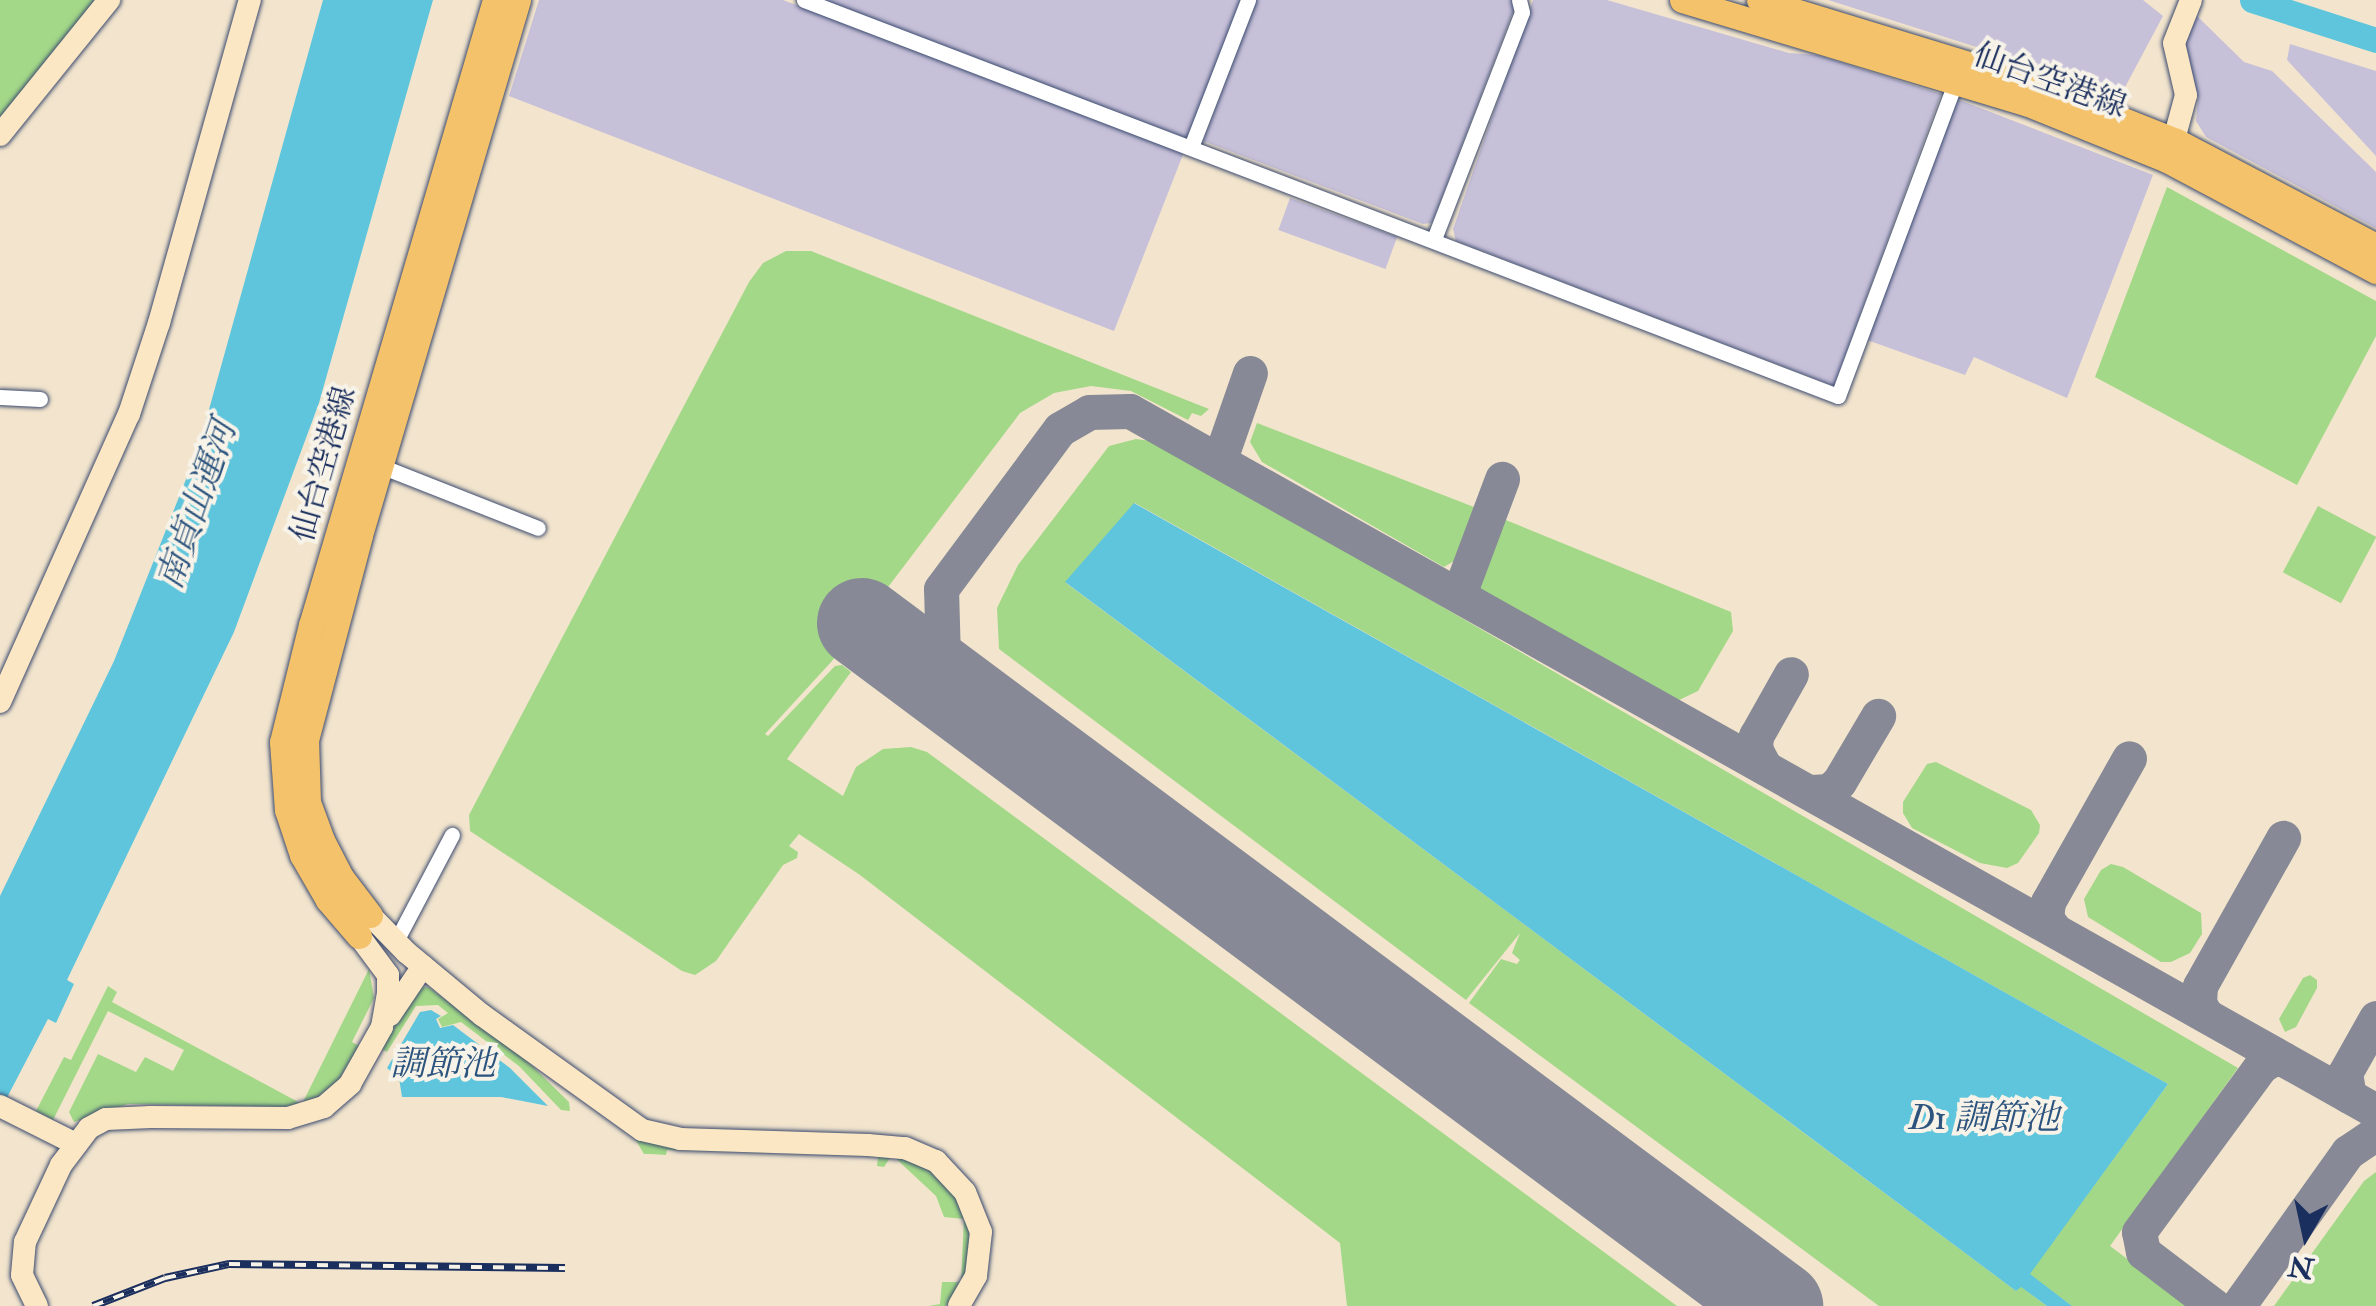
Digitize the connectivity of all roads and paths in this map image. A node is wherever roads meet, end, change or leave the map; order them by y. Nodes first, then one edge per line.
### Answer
1 (109, 0) edge
2 (250, 0) edge
3 (495, 0) edge
4 (518, 0) edge
5 (804, 0) edge
6 (1248, 0) edge
7 (1518, 0) edge
8 (1682, 0) edge
9 (1759, 0) edge
10 (2190, 2) edge
11 (1716, 5) edge
12 (1956, 80) junction
13 (0, 135) edge
14 (1191, 147) junction
15 (2172, 150) junction
16 (1434, 239) junction
17 (2376, 246) edge
18 (2376, 270) edge
19 (0, 397) edge
20 (40, 399) dead end
21 (370, 462) junction
22 (538, 528) dead end
23 (0, 702) edge
24 (452, 835) dead end
25 (364, 925) junction
26 (396, 941) junction
27 (423, 966) junction
28 (382, 1027) junction
29 (0, 1106) edge
30 (74, 1142) junction
31 (37, 1306) edge
32 (958, 1306) edge

1 - 13 street
2 - 23 street
3 - 21 main road, 仙台空港線
4 - 21 main road, 仙台空港線
5 - 14 street
6 - 14 street
7 - 16 street
8 - 11 main road, 仙台空港線
9 - 15 main road, 仙台空港線
10 - 15 street
11 - 12 main road, 仙台空港線
12 - 15 main road, 仙台空港線
12 - 16 street
14 - 16 street
15 - 17 main road, 仙台空港線
15 - 18 main road, 仙台空港線
19 - 20 street
21 - 22 street
21 - 25 main road, 仙台空港線
24 - 26 street
25 - 26 street
25 - 28 street
26 - 27 street
27 - 28 street
27 - 32 street
28 - 30 street
29 - 30 street
30 - 31 street

